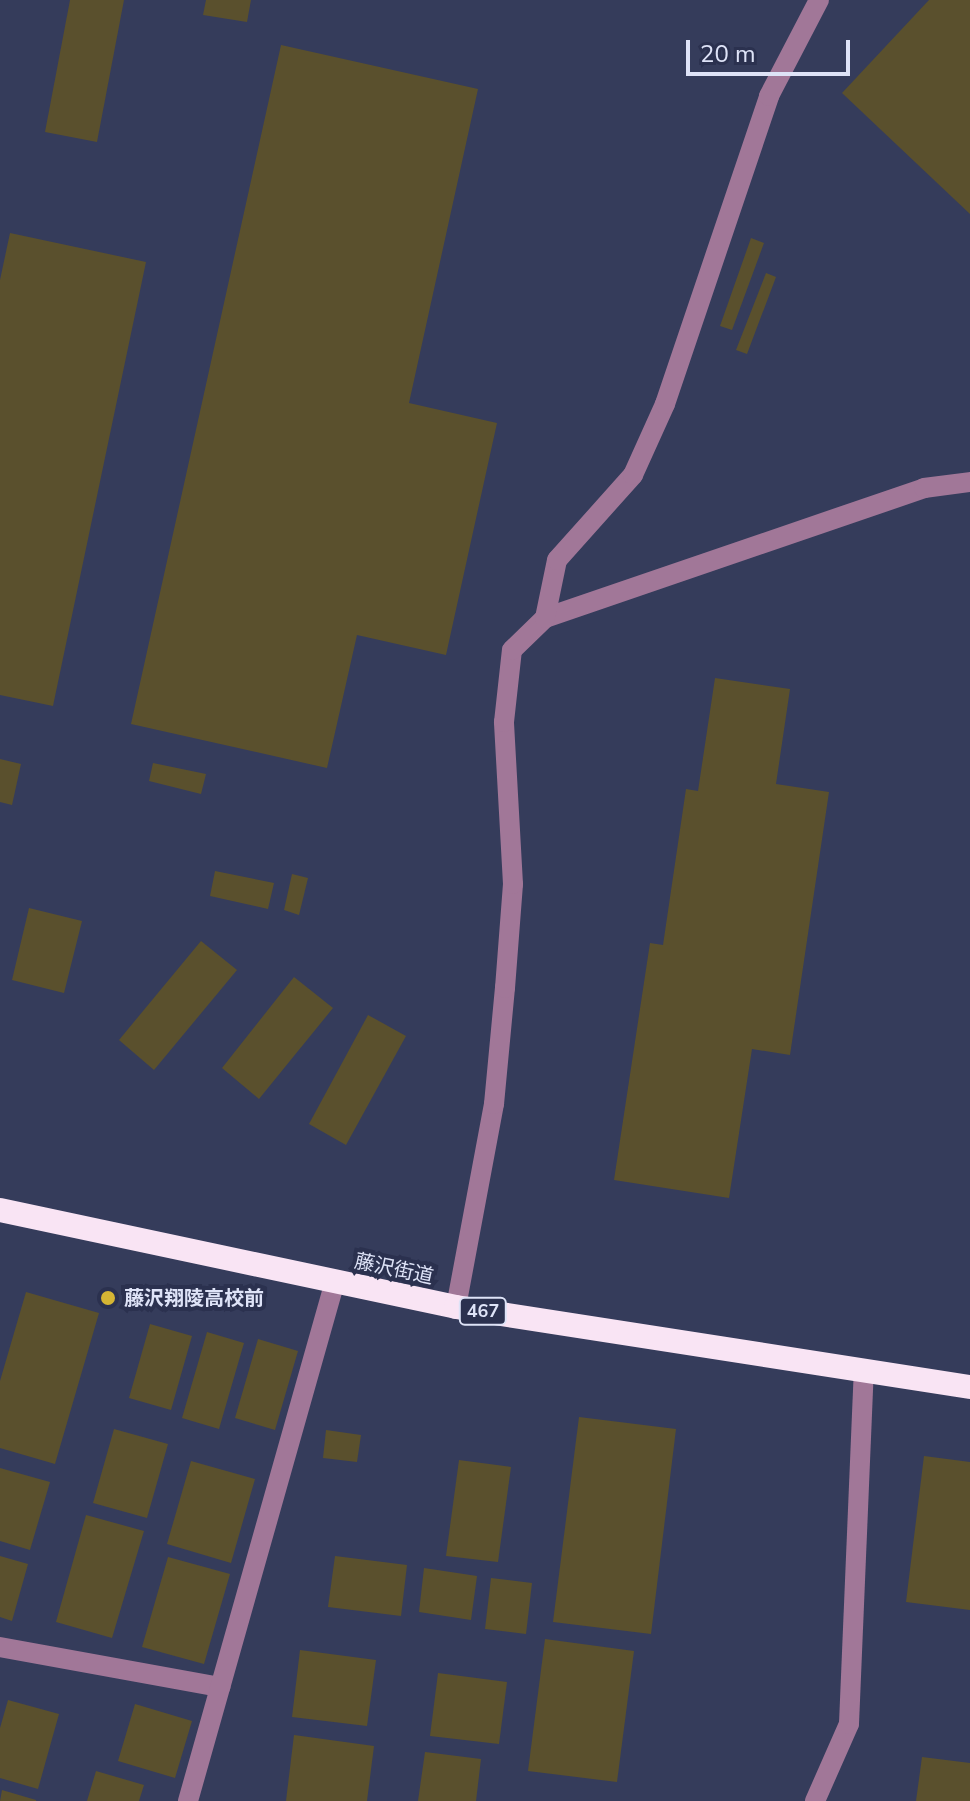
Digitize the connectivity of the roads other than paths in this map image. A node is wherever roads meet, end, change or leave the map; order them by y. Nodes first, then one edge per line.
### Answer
1 (819, 0) edge
2 (970, 482) edge
3 (545, 618) junction
4 (0, 1210) edge
5 (335, 1281) junction
6 (456, 1307) junction
7 (864, 1371) junction
8 (970, 1387) edge
9 (0, 1647) edge
10 (220, 1687) junction
11 (188, 1801) edge
12 (815, 1801) edge

1 - 3 street
2 - 3 street
3 - 6 street
4 - 5 highway, 藤沢街道 / 467
5 - 6 highway, 藤沢街道 / 467
5 - 10 street
6 - 7 highway, 藤沢街道 / 467
7 - 8 highway, 藤沢街道 / 467
7 - 12 street
9 - 10 street
10 - 11 street

